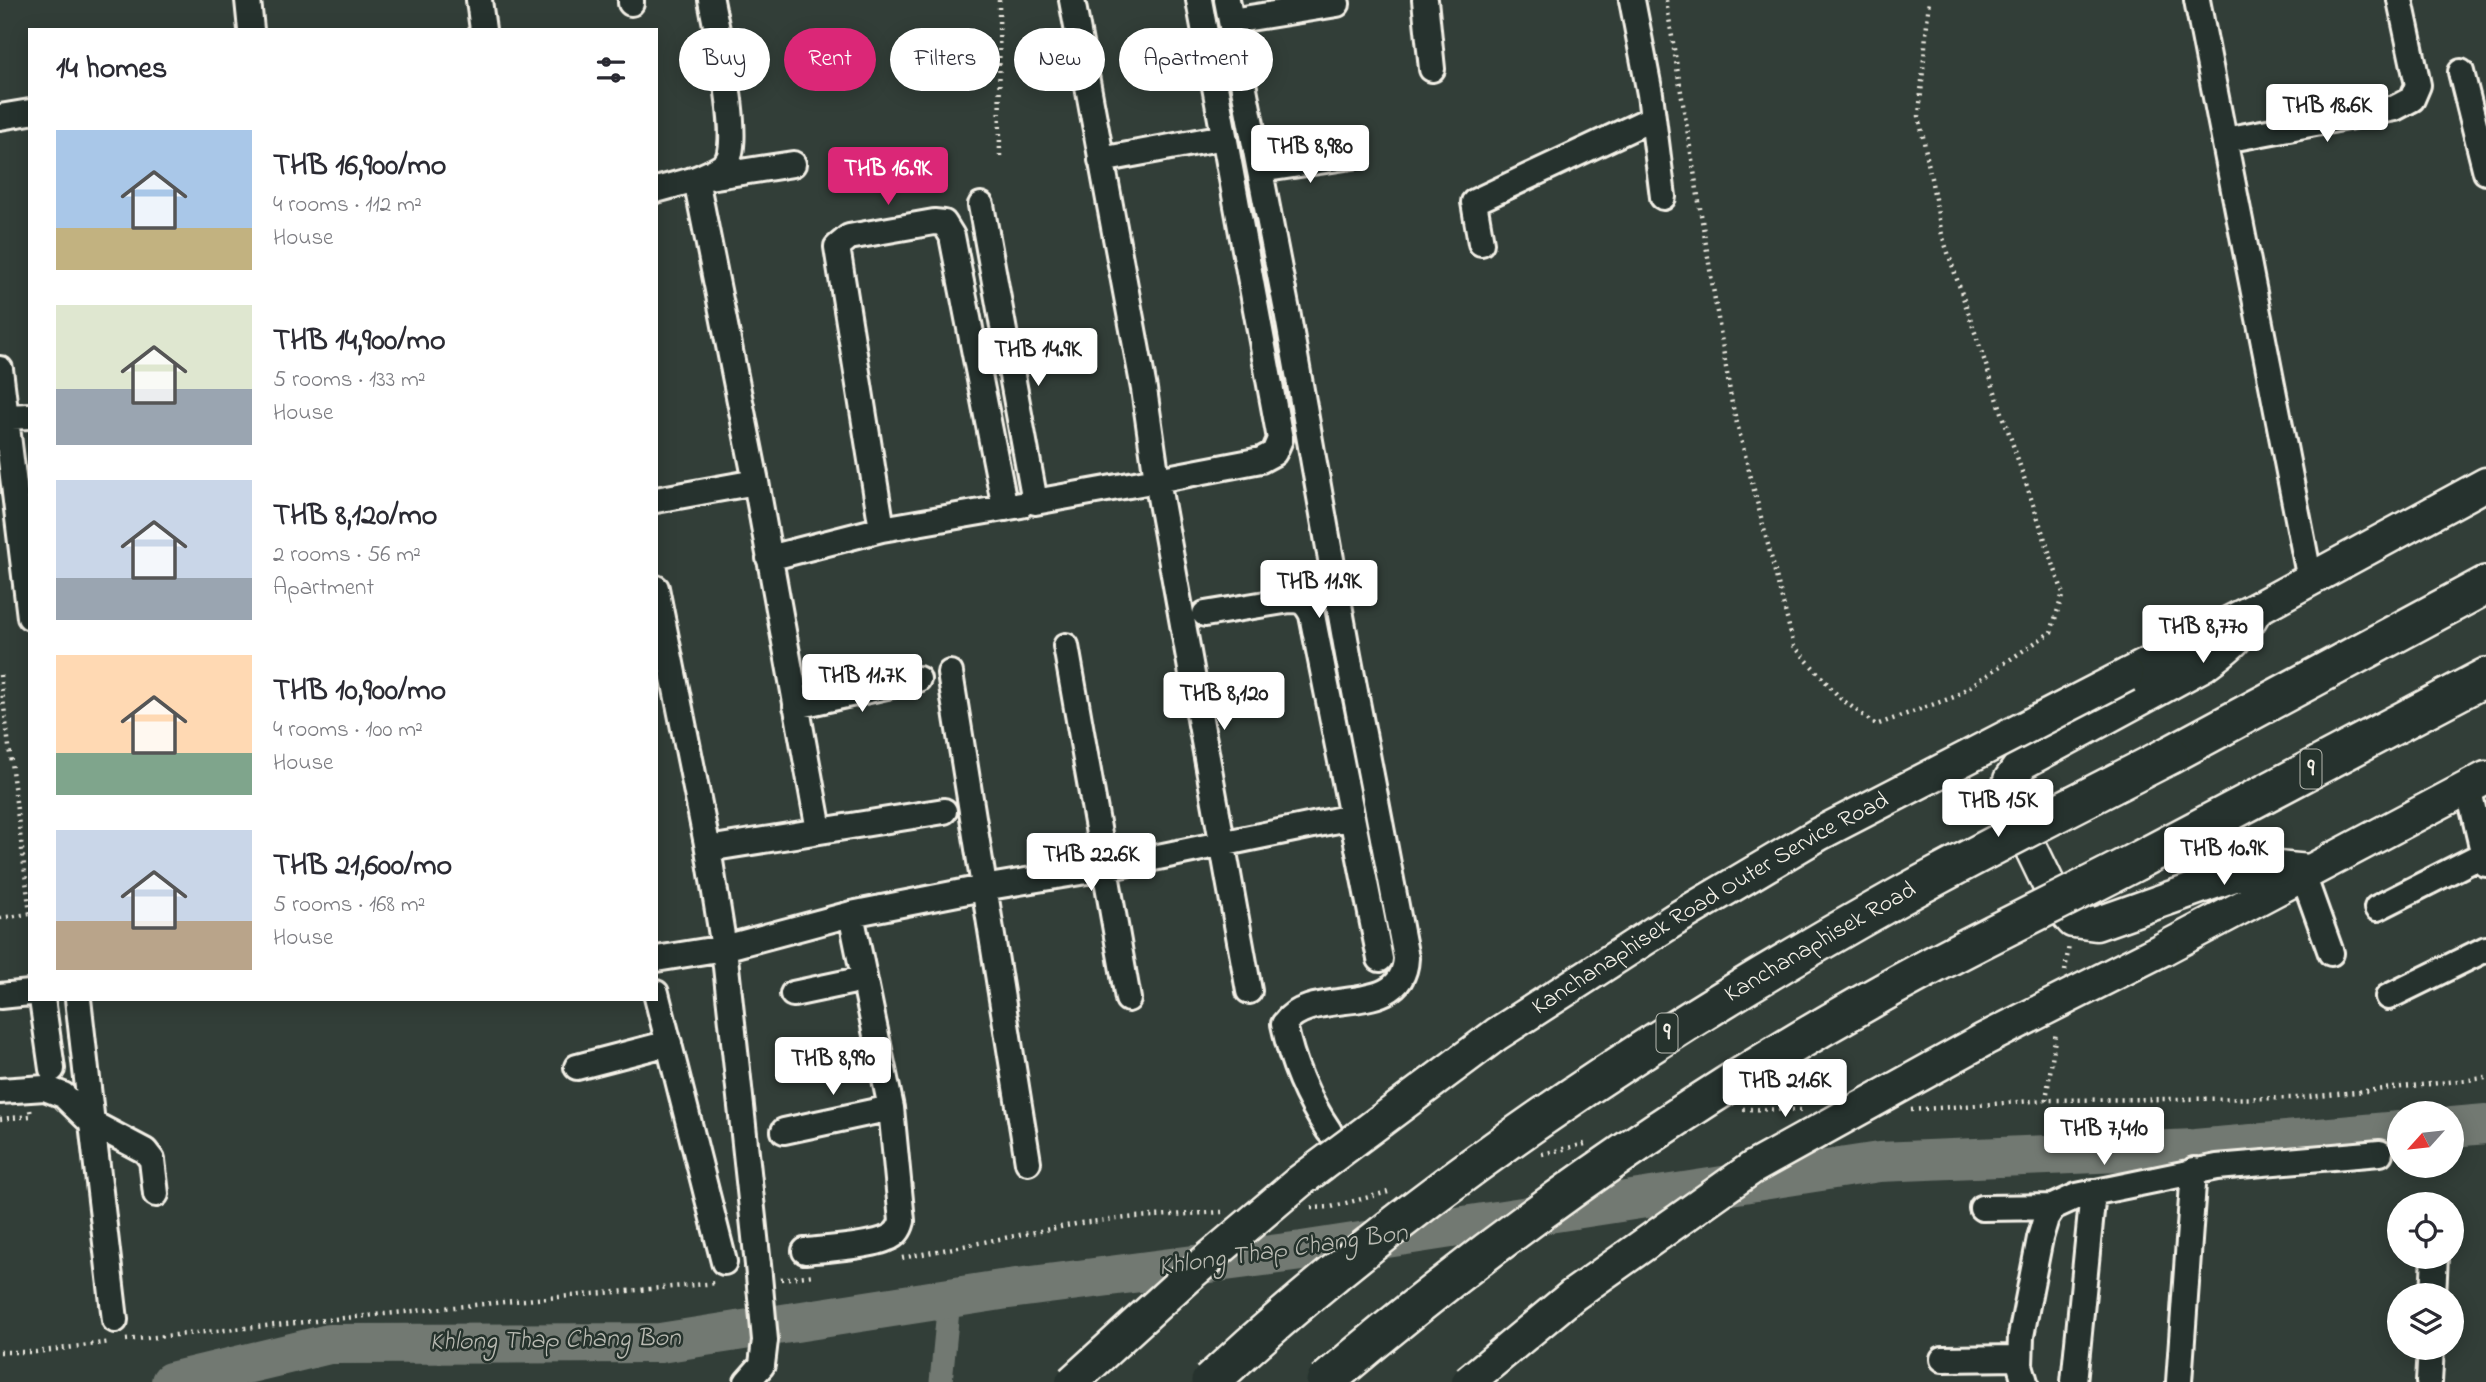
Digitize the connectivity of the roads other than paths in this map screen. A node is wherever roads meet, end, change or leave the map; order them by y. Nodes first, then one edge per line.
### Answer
1 (248, 0) edge
2 (479, 0) edge
3 (711, 0) edge
4 (1072, 0) edge
5 (1199, 0) edge
6 (1425, 0) edge
7 (1632, 0) edge
8 (2197, 0) edge
9 (2400, 0) edge
10 (1337, 4) dead end
11 (1229, 11) edge
12 (251, 28) edge
13 (483, 28) edge
14 (1433, 69) dead end
15 (2461, 72) dead end
16 (28, 111) edge
17 (0, 117) edge
18 (1653, 118) junction
19 (1224, 137) junction
20 (2225, 140) junction
21 (1352, 156) dead end
22 (1101, 160) junction
23 (793, 164) dead end
24 (1260, 170) junction
25 (2486, 172) edge
26 (696, 179) junction
27 (658, 189) edge
28 (1663, 197) dead end
29 (981, 205) dead end
30 (1481, 243) dead end
31 (0, 369) edge
32 (18, 416) edge
33 (1157, 480) junction
34 (755, 482) junction
35 (2486, 484) edge
36 (658, 500) edge
37 (1035, 502) junction
38 (1005, 508) junction
39 (882, 529) junction
40 (769, 558) junction
41 (2310, 580) junction
42 (2486, 585) edge
43 (28, 593) edge
44 (658, 598) edge
45 (2256, 609) junction
46 (1205, 614) dead end
47 (1066, 646) dead end
48 (950, 673) dead end
49 (2486, 677) edge
50 (918, 679) dead end
51 (796, 706) junction
52 (2477, 782) edge
53 (944, 811) dead end
54 (1352, 817) junction
55 (819, 830) junction
56 (1221, 844) junction
57 (708, 849) junction
58 (2485, 859) edge
59 (1105, 868) junction
60 (2306, 873) junction
61 (983, 888) junction
62 (2377, 908) dead end
63 (851, 914) junction
64 (724, 948) junction
65 (2486, 949) edge
66 (2331, 953) dead end
67 (658, 959) edge
68 (1380, 959) dead end
69 (864, 979) junction
70 (1249, 991) dead end
71 (28, 992) edge
72 (793, 994) dead end
73 (0, 996) edge
74 (2388, 996) dead end
75 (1128, 999) dead end
76 (42, 1001) edge
77 (78, 1001) edge
78 (658, 1001) edge
79 (669, 1043) junction
80 (577, 1067) dead end
81 (52, 1069) dead end
82 (0, 1091) edge
83 (891, 1108) junction
84 (92, 1123) junction
85 (784, 1130) dead end
86 (1329, 1131) dead end
87 (2380, 1153) dead end
88 (1028, 1162) dead end
89 (2194, 1170) junction
90 (2093, 1192) junction
91 (156, 1194) dead end
92 (1982, 1208) dead end
93 (2053, 1208) junction
94 (805, 1251) dead end
95 (723, 1262) dead end
96 (115, 1320) dead end
97 (1943, 1359) dead end
98 (2431, 1360) edge
99 (2023, 1370) edge
100 (747, 1382) edge
101 (1072, 1382) edge
102 (1210, 1382) edge
103 (1325, 1382) edge
104 (1468, 1382) edge
105 (2074, 1382) edge
106 (2179, 1382) edge
107 (2430, 1382) edge

1 - 12 street
2 - 13 street
3 - 26 street
4 - 22 street
5 - 19 street
6 - 14 street
7 - 18 street
8 - 20 street
9 - 20 street
10 - 11 street
11 - 24 street
15 - 25 street
16 - 17 street
18 - 28 street
18 - 30 street
19 - 22 street
19 - 33 street
20 - 41 street
21 - 24 street
22 - 33 street
23 - 26 street
24 - 86 street
26 - 27 street
26 - 34 street
29 - 37 street
31 - 32 street
32 - 43 street
33 - 37 street
33 - 56 street
34 - 36 street
34 - 40 street
35 - 41 main road, Kanchanaphisek Road Outer Service Road
37 - 38 street
38 - 39 street
38 - 39 street
39 - 40 street
40 - 51 street
41 - 45 main road, Kanchanaphisek Road Outer Service Road
42 - 102 highway, Kanchanaphisek Road / 9, bridge
44 - 57 street
45 - 60 main road
45 - 101 main road, Kanchanaphisek Road Outer Service Road, bridge
46 - 54 street
47 - 59 street
48 - 61 street
49 - 103 highway, 9, bridge
50 - 51 street
51 - 55 street
52 - 58 street
52 - 60 main road
53 - 55 street
54 - 56 street
54 - 68 street
55 - 57 street
56 - 59 street
56 - 70 street
57 - 64 street
58 - 62 street
59 - 61 street
59 - 75 street
60 - 66 street
60 - 104 main road, bridge
61 - 63 street
61 - 88 street
63 - 64 street
63 - 69 street
64 - 67 street
64 - 100 street, bridge
65 - 74 street
69 - 72 street
69 - 83 street
71 - 73 street
76 - 81 street
77 - 84 street
78 - 79 street
79 - 80 street
79 - 95 street
82 - 84 street
83 - 85 street
83 - 94 street
84 - 91 street
84 - 96 street
87 - 89 street
89 - 90 street
89 - 106 street
90 - 93 street
90 - 105 street
92 - 93 street
93 - 99 street
97 - 99 street
98 - 107 street

